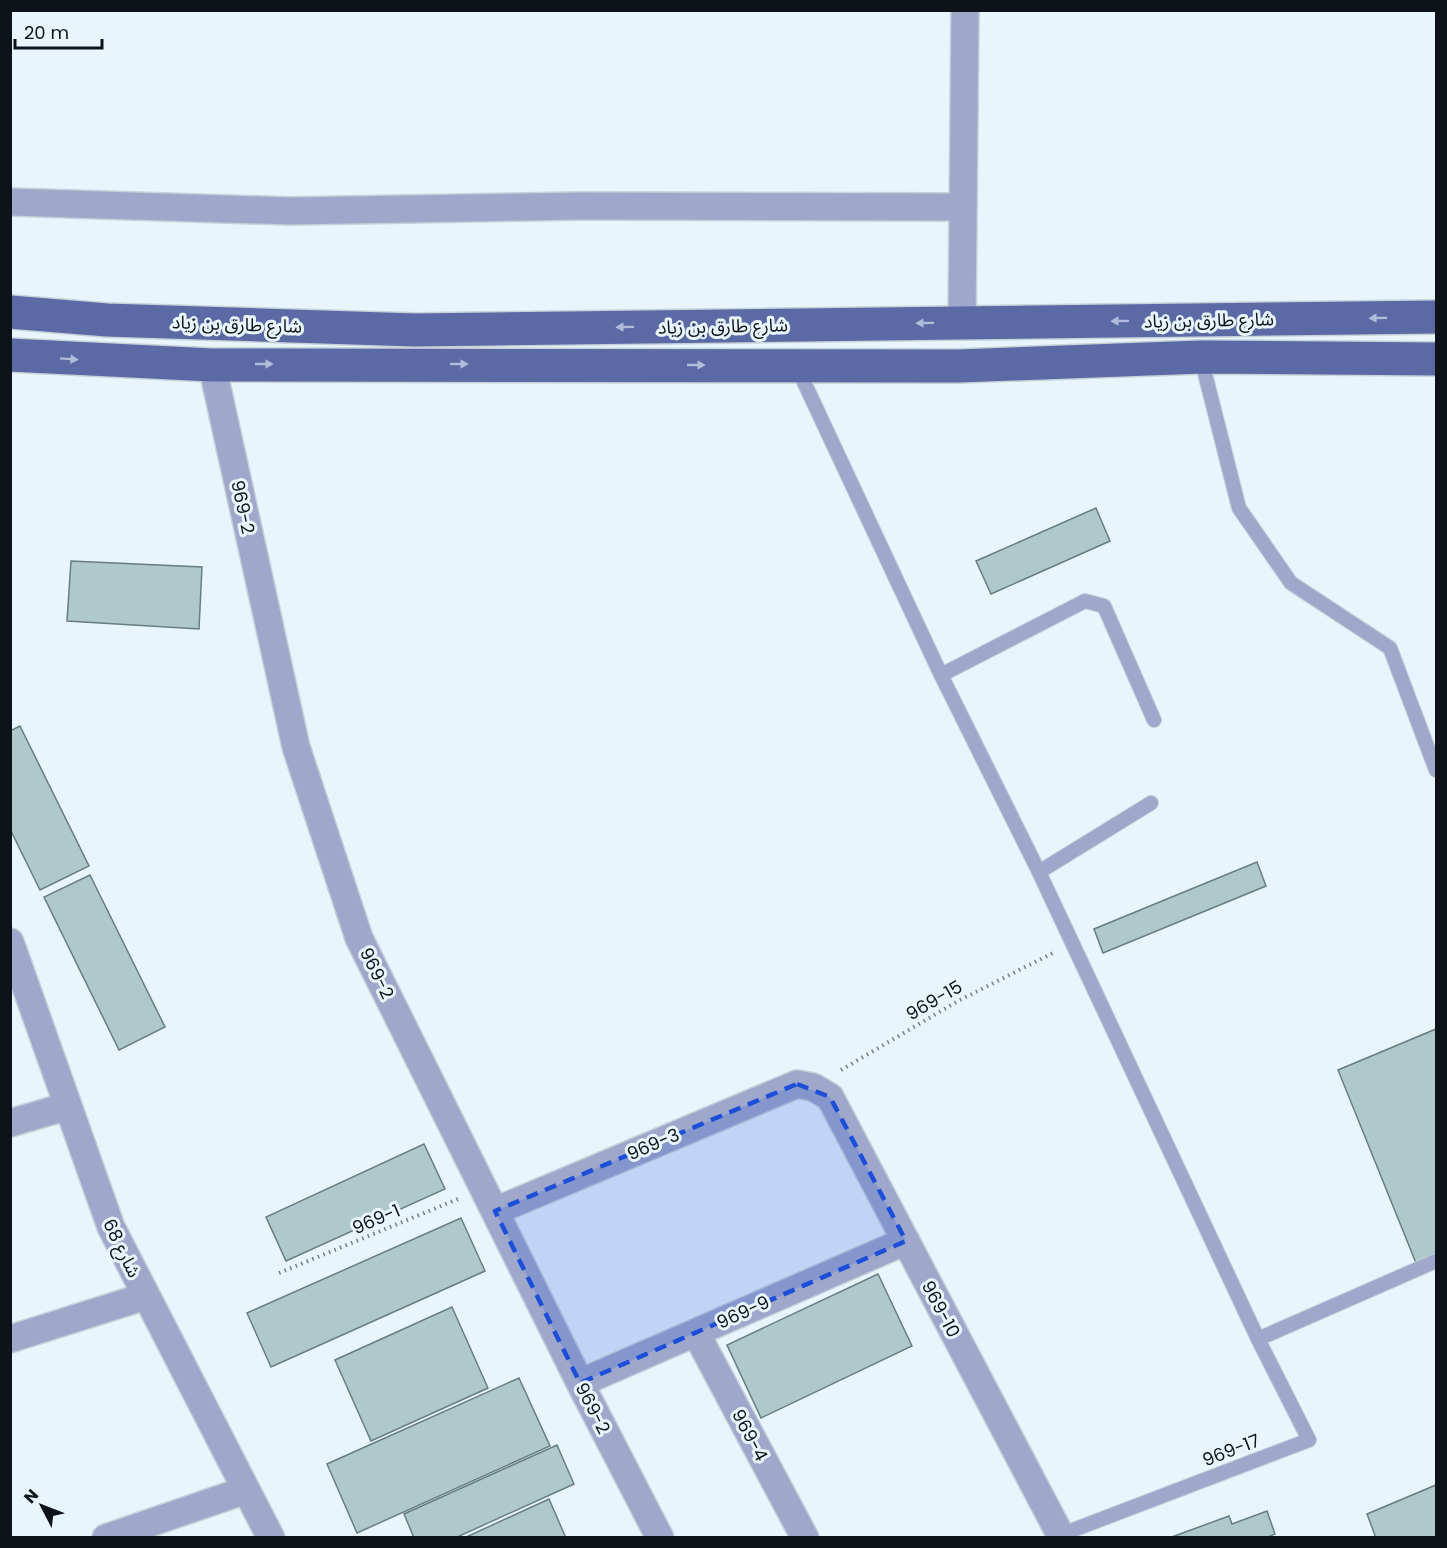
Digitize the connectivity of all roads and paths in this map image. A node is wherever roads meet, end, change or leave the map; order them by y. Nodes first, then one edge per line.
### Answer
1 (965, 10) edge
2 (10, 202) edge
3 (963, 207) junction
4 (10, 312) edge
5 (1437, 317) edge
6 (962, 322) junction
7 (10, 355) edge
8 (1201, 357) junction
9 (1437, 359) edge
10 (212, 365) junction
11 (795, 365) junction
12 (941, 675) junction
13 (1154, 720) dead end
14 (1437, 770) edge
15 (1150, 803) dead end
16 (1039, 872) junction
17 (10, 942) edge
18 (1071, 943) junction
19 (813, 1087) junction
20 (68, 1106) junction
21 (10, 1123) edge
22 (489, 1200) junction
23 (906, 1241) junction
24 (1437, 1261) edge
25 (279, 1274) dead end
26 (146, 1296) junction
27 (696, 1332) junction
28 (10, 1339) edge
29 (1258, 1339) junction
30 (580, 1383) junction
31 (246, 1490) junction
32 (1061, 1536) edge
33 (106, 1538) edge
34 (271, 1538) edge
35 (660, 1538) edge
36 (805, 1538) edge

1 - 3 street
2 - 3 street
3 - 6 street
6 -> 4 main road, شارع طارق بن زياد
5 -> 6 main road, شارع طارق بن زياد
7 -> 10 main road, شارع طارق بن زياد
8 - 9 main road, شارع طارق بن زياد
8 - 11 main road, شارع طارق بن زياد
8 - 14 lane
10 -> 11 main road, شارع طارق بن زياد
10 - 22 street, 969-2
11 - 12 lane
12 - 13 lane
12 - 16 lane
15 - 16 lane
16 - 18 lane
17 - 20 street, شارع 68
18 - 19 path, 969-15
18 - 29 lane
19 - 22 street, 969-3
19 - 23 street, 969-10
20 - 21 street
20 - 26 street, شارع 68
22 - 25 path, 969-1
22 - 30 street, 969-2
23 - 27 street, 969-9
23 - 32 street, 969-10
24 - 29 lane
26 - 28 street
26 - 31 street, شارع 68
27 - 30 street, 969-9
27 - 36 street, 969-4
29 - 32 lane, 969-17
30 - 35 street, 969-2
31 - 33 street
31 - 34 street, شارع 68

